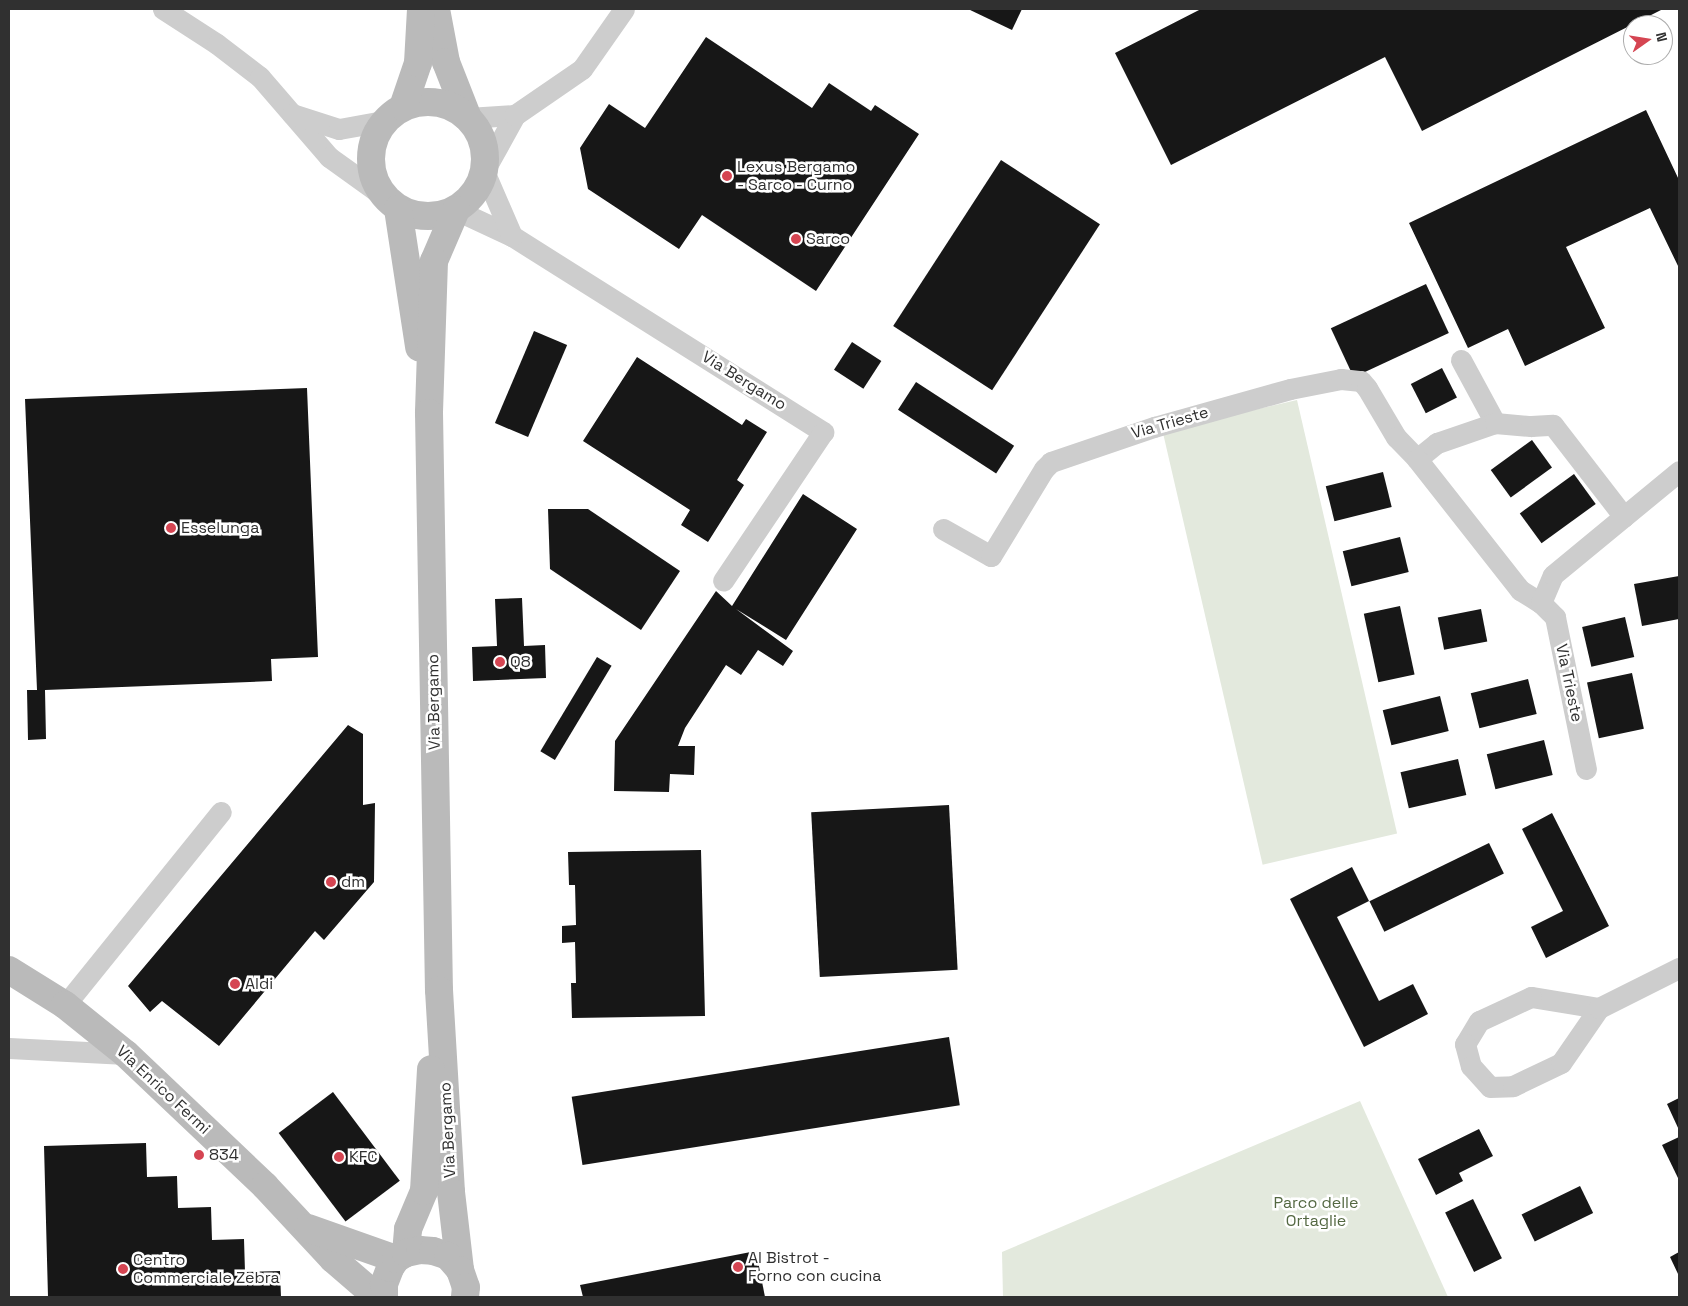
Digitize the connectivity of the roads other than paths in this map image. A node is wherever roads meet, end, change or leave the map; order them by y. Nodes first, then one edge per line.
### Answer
1 (163, 9) edge
2 (421, 9) edge
3 (436, 9) edge
4 (624, 9) edge
5 (289, 114) junction
6 (394, 114) junction
7 (515, 114) junction
8 (468, 118) junction
9 (484, 171) junction
10 (390, 202) junction
11 (456, 210) junction
12 (512, 236) junction
13 (1461, 360) dead end
14 (429, 413) junction
15 (1496, 423) junction
16 (1417, 459) junction
17 (1679, 471) edge
18 (1624, 517) junction
19 (943, 529) dead end
20 (723, 581) dead end
21 (1541, 603) junction
22 (1586, 769) dead end
23 (221, 812) dead end
24 (1679, 968) edge
25 (9, 970) edge
26 (439, 990) junction
27 (65, 1005) junction
28 (1599, 1008) junction
29 (9, 1048) edge
30 (126, 1054) junction
31 (305, 1227) junction
32 (401, 1256) junction
33 (460, 1270) junction
34 (377, 1297) edge
35 (384, 1297) edge
36 (465, 1297) edge

1 - 5 street
2 - 6 main road
3 - 8 main road
4 - 7 street
5 - 6 street
5 - 10 street
6 - 8 main road
6 - 10 main road
7 - 8 street
7 - 9 street
8 - 9 main road
9 - 11 main road
9 - 12 street
10 - 11 main road
10 - 14 main road, Via Bergamo
11 - 12 street, Via Bergamo
11 - 14 main road, Via Bergamo
12 - 20 street, Via Bergamo
13 - 15 street
14 - 26 main road, Via Bergamo
15 - 16 street
15 - 18 street
16 - 19 street, Via Trieste
16 - 21 street, Via Trieste
17 - 18 street
18 - 21 street
21 - 22 street, Via Trieste
23 - 27 street
24 - 28 street
25 - 27 main road, Via Enrico Fermi
26 - 32 main road, Via Bergamo
26 - 33 main road, Via Bergamo
27 - 30 main road, Via Enrico Fermi
28 - 28 street
29 - 30 street
30 - 31 main road, Via Enrico Fermi
31 - 32 main road, Via Enrico Fermi
31 - 34 main road, Via Enrico Fermi
32 - 33 main road
32 - 35 main road
33 - 36 main road, Via Bergamo

